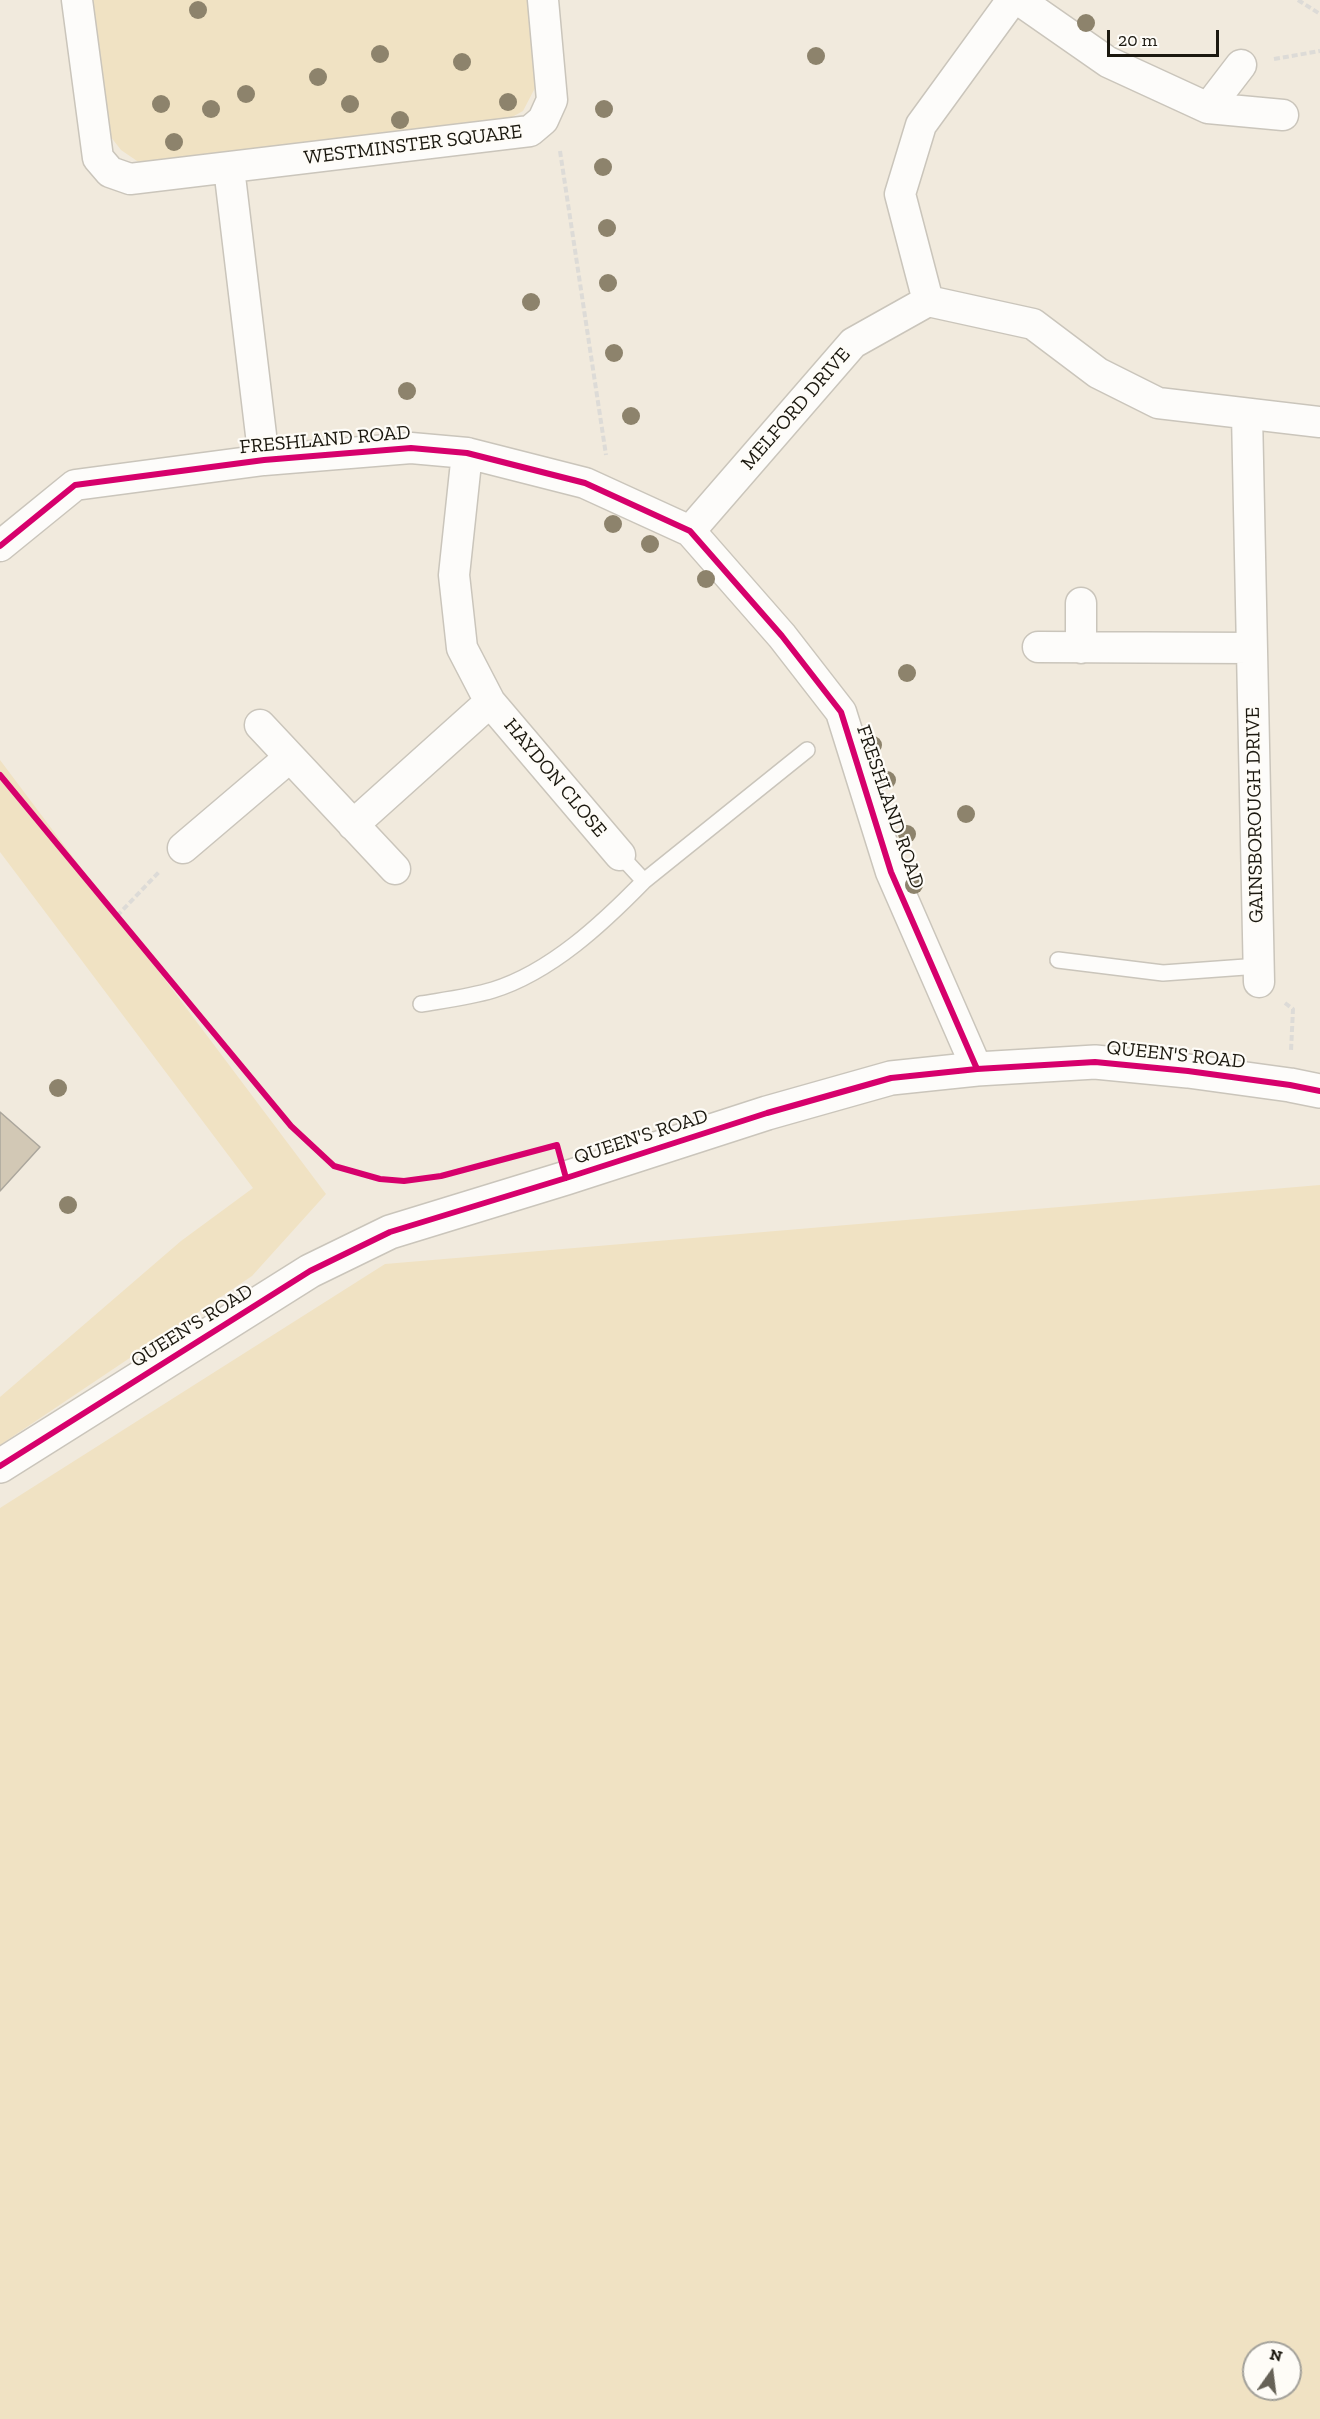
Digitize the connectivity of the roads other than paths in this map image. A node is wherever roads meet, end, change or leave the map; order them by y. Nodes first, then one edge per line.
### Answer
1 (77, 0) edge
2 (543, 0) edge
3 (1012, 0) edge
4 (1019, 0) edge
5 (1241, 65) road end
6 (1208, 108) junction
7 (1283, 115) dead end
8 (229, 168) junction
9 (928, 301) junction
10 (1247, 414) junction
11 (1320, 422) edge
12 (467, 453) junction
13 (264, 460) junction
14 (690, 531) junction
15 (0, 546) edge
16 (1081, 603) dead end
17 (1038, 647) dead end
18 (1081, 648) junction
19 (1251, 648) junction
20 (490, 702) junction
21 (260, 725) dead end
22 (807, 750) dead end
23 (290, 757) junction
24 (353, 825) junction
25 (183, 848) road end
26 (620, 855) joint
27 (394, 869) dead end
28 (644, 881) junction
29 (1058, 960) dead end
30 (1259, 974) joint
31 (421, 1004) dead end
32 (977, 1069) junction
33 (1305, 1088) edge
34 (0, 1466) edge

1 - 8 street, WESTMINSTER SQUARE
2 - 8 street, WESTMINSTER SQUARE
3 - 9 street
4 - 6 street
5 - 6 street
6 - 7 street
8 - 13 street
9 - 10 street
9 - 14 street, MELFORD DRIVE
10 - 11 street
10 - 19 street, GAINSBOROUGH DRIVE
12 - 13 street, FRESHLAND ROAD
12 - 14 street, FRESHLAND ROAD
12 - 20 street, HAYDON CLOSE
13 - 15 street, FRESHLAND ROAD
14 - 32 street, FRESHLAND ROAD
16 - 18 street
17 - 18 street
18 - 19 street
19 - 30 street, GAINSBOROUGH DRIVE
20 - 24 street, HAYDON CLOSE
20 - 26 street, HAYDON CLOSE
21 - 23 street
22 - 28 lane
23 - 24 street
23 - 25 street
24 - 27 street
26 - 28 lane
28 - 31 lane
29 - 30 lane
32 - 33 street, QUEEN'S ROAD
32 - 34 street, QUEEN'S ROAD

